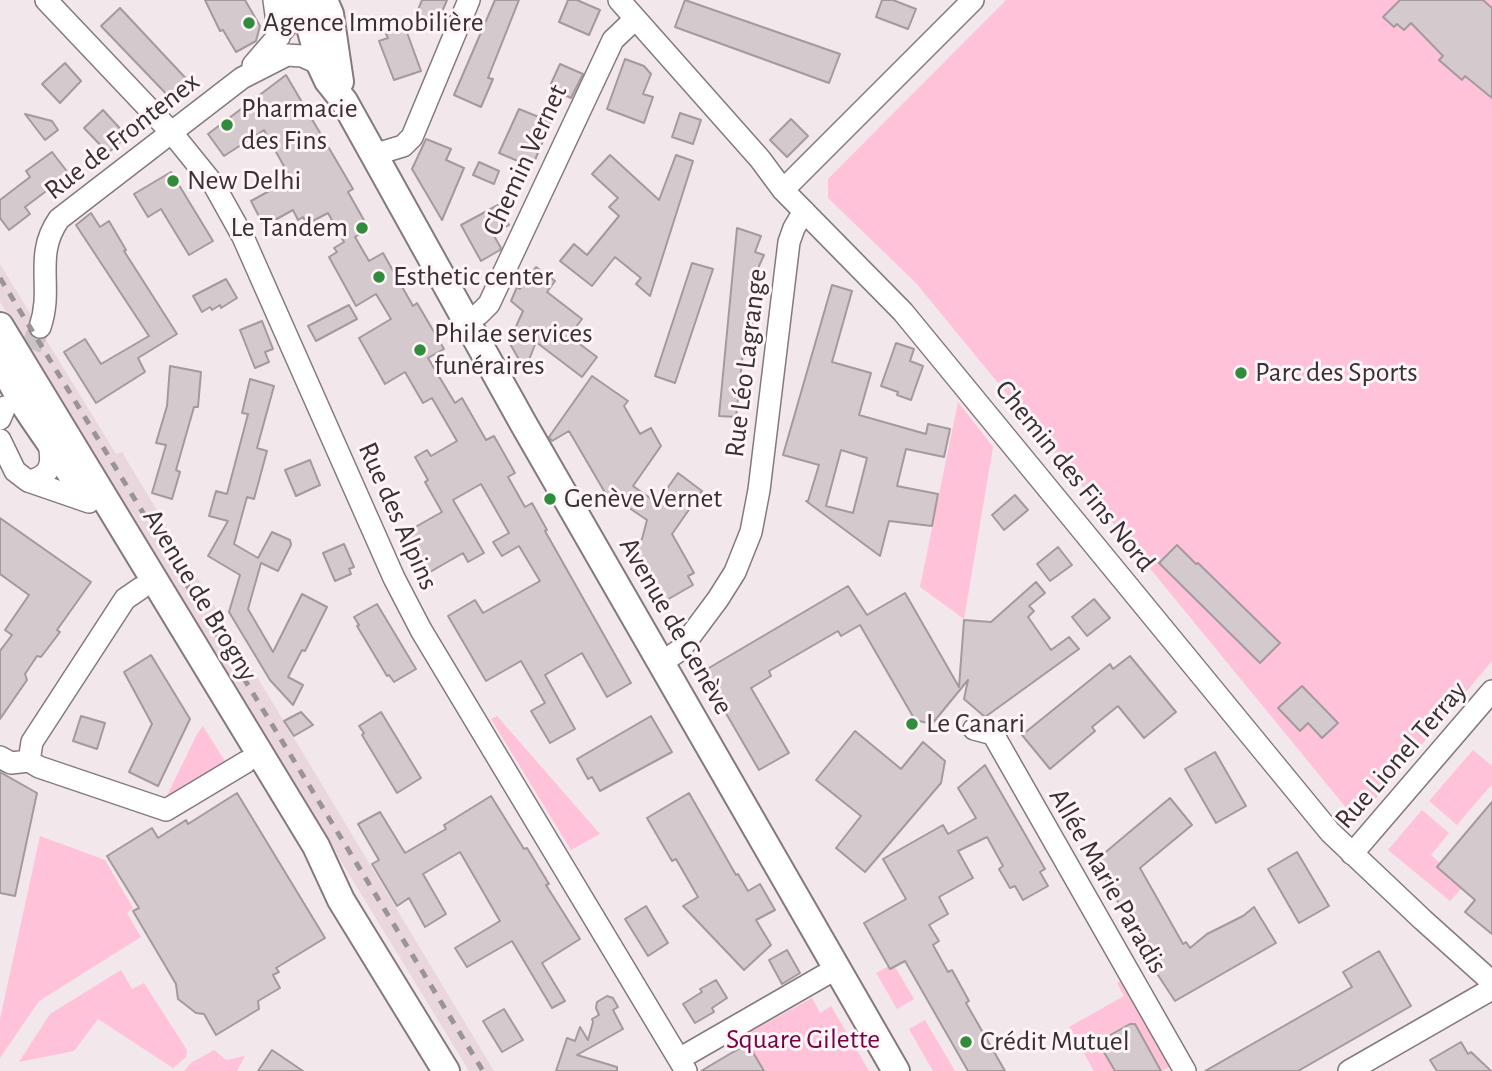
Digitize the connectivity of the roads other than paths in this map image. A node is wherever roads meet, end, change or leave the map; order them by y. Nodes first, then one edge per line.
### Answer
1 (46, 0) edge
2 (274, 0) edge
3 (295, 0) edge
4 (324, 0) edge
5 (469, 0) edge
6 (619, 0) edge
7 (973, 0) edge
8 (634, 20) junction
9 (279, 37) junction
10 (320, 64) junction
11 (242, 78) junction
12 (344, 101) junction
13 (172, 132) junction
14 (373, 155) junction
15 (783, 190) junction
16 (804, 211) junction
17 (464, 320) junction
18 (0, 326) edge
19 (40, 327) tunnel mouth
20 (2, 382) edge
21 (41, 392) junction
22 (0, 440) edge
23 (49, 444) junction
24 (28, 481) junction
25 (89, 502) junction
26 (128, 538) junction
27 (141, 588) junction
28 (661, 663) junction
29 (1492, 691) edge
30 (974, 729) dead end
31 (0, 757) edge
32 (29, 761) junction
33 (246, 762) junction
34 (1352, 854) junction
35 (341, 900) junction
36 (837, 968) junction
37 (1492, 982) edge
38 (1492, 989) edge
39 (682, 1065) edge
40 (446, 1071) edge
41 (896, 1071) edge
42 (1185, 1071) edge
43 (1349, 1071) edge

1 - 13 street, Rue des Alpins
2 - 9 street
3 - 9 street, Rue de Frontenex
3 - 10 main road, Avenue de Genève
4 - 12 main road, Avenue de Genève
5 - 14 street
6 - 8 street, Chemin des Fins Nord
7 - 15 street
8 - 15 street, Chemin des Fins Nord
8 - 17 street, Chemin Vernet
9 - 11 street, Rue de Frontenex
10 - 11 street, Rue de Frontenex
10 - 12 main road, Avenue de Genève
11 - 13 street, Rue de Frontenex
12 - 14 main road, Avenue de Genève
13 - 19 street, Rue de Frontenex
13 - 39 street, Rue des Alpins
14 - 17 main road, Avenue de Genève
15 - 16 street, Chemin des Fins Nord
16 - 28 street, Rue Léo Lagrange
16 - 34 street, Chemin des Fins Nord
17 - 28 main road, Avenue de Genève
18 - 21 main road, Avenue de Brogny
20 - 21 street
20 - 23 main road, Avenue de Brogny
21 - 26 main road, Avenue de Brogny
22 - 24 street
23 - 24 street
23 - 25 main road, Avenue de Brogny
24 - 25 street
25 - 26 main road
25 - 27 main road, Avenue de Brogny
26 - 35 main road, Avenue de Brogny
27 - 32 street
27 - 33 main road, Avenue de Brogny
28 - 36 main road, Avenue de Genève
29 - 34 street, Rue Lionel Terray
30 - 42 street, Allée Marie Paradis
31 - 32 street
32 - 33 street
33 - 35 main road, Avenue de Brogny
34 - 37 street, Chemin des Fins Nord
35 - 40 main road, Avenue de Brogny
36 - 39 street
36 - 41 main road, Avenue de Genève
38 - 43 street

